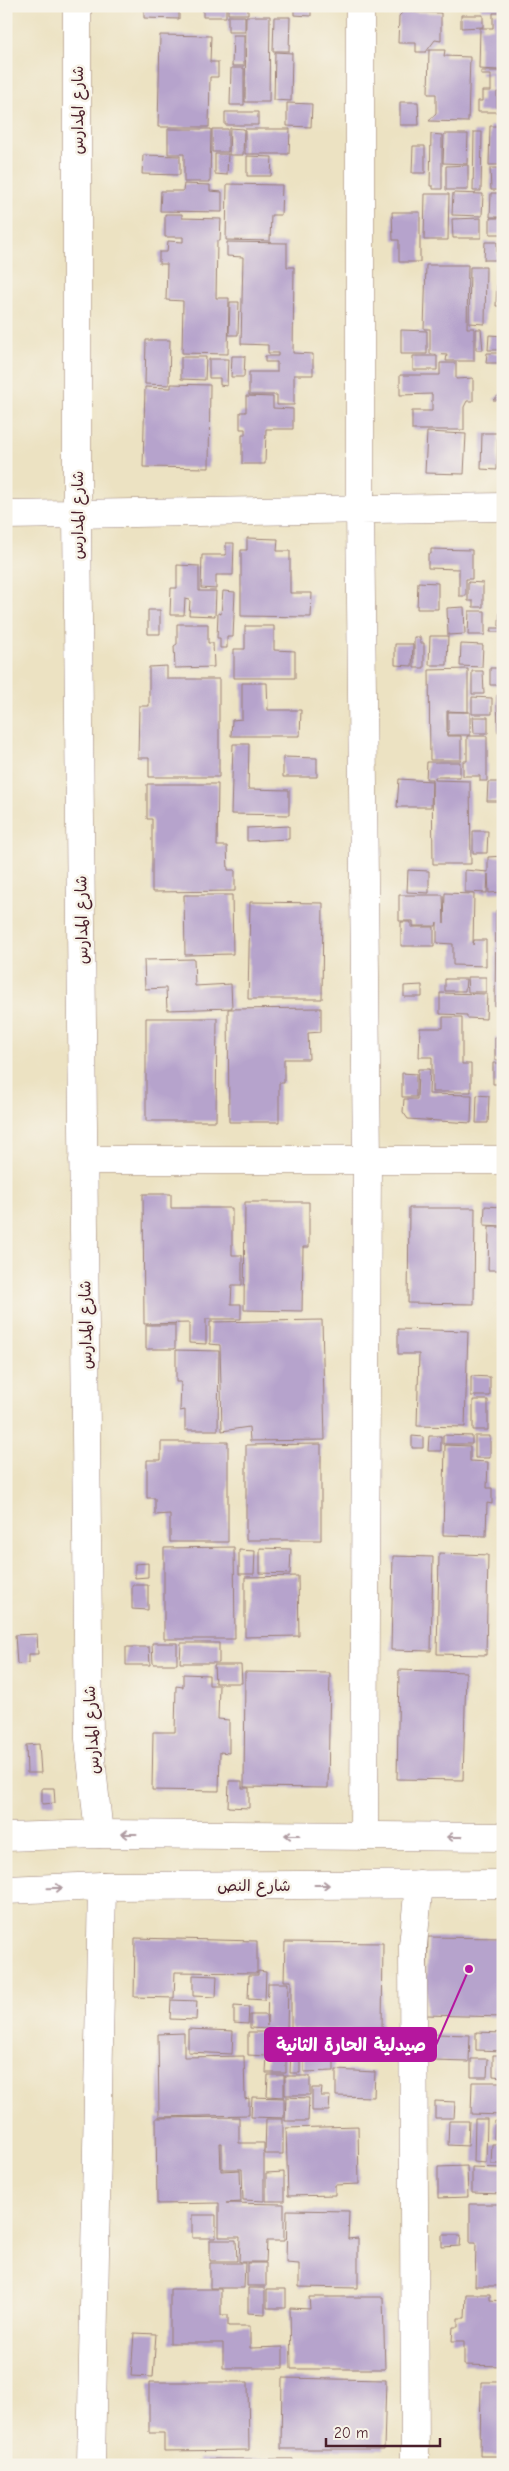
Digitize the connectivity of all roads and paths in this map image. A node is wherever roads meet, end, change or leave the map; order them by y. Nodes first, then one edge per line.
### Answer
1 (77, 6) edge
2 (360, 6) edge
3 (503, 507) edge
4 (360, 508) junction
5 (6, 515) edge
6 (76, 515) junction
7 (83, 1160) junction
8 (503, 1160) edge
9 (367, 1161) junction
10 (99, 1834) junction
11 (364, 1836) junction
12 (6, 1837) edge
13 (503, 1837) edge
14 (419, 1884) junction
15 (503, 1884) edge
16 (102, 1886) junction
17 (6, 1890) edge
18 (91, 2465) edge
19 (415, 2465) edge

1 - 6 street, شارع المدارس
2 - 4 street
3 - 4 street
4 - 6 street
4 - 9 street
5 - 6 street
6 - 7 street, شارع المدارس
7 - 9 street
7 - 10 street, شارع المدارس
8 - 9 street
9 - 11 street
11 -> 10 street
10 - 12 street
13 -> 11 street
14 - 15 street, شارع النص
16 -> 14 street, شارع النص
14 - 19 street
17 -> 16 street, شارع النص
16 - 18 street

